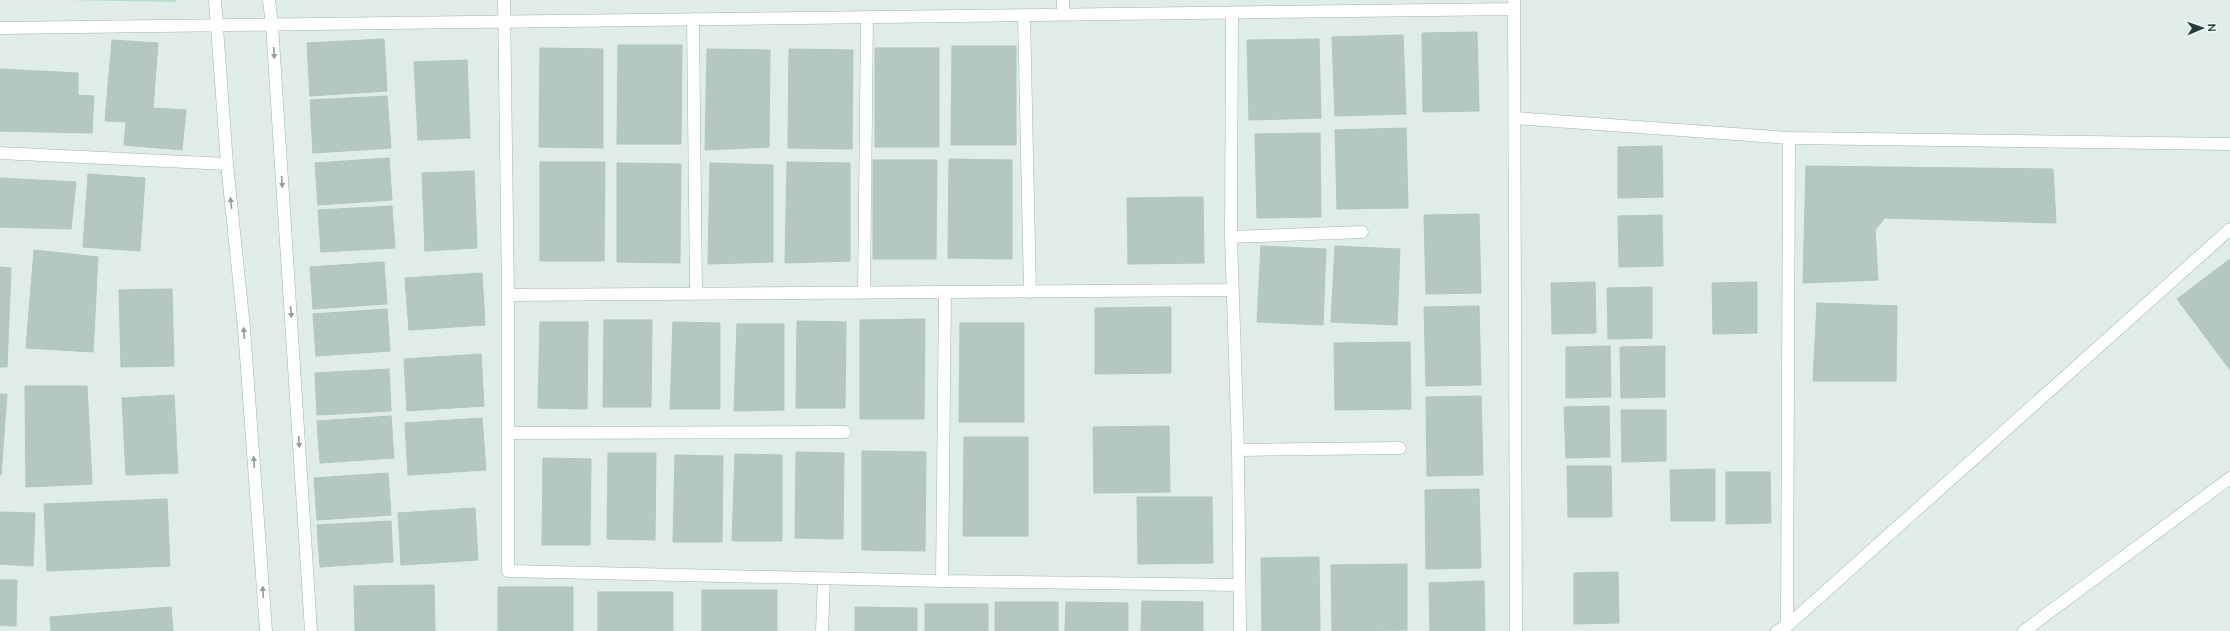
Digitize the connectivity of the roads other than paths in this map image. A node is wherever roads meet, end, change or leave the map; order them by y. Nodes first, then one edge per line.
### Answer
1 (215, 0) edge
2 (269, 0) edge
3 (504, 0) edge
4 (1063, 0) edge
5 (1514, 4) edge
6 (1232, 12) junction
7 (1063, 13) junction
8 (1024, 15) junction
9 (867, 18) junction
10 (693, 19) junction
11 (504, 23) junction
12 (272, 25) junction
13 (218, 26) junction
14 (0, 28) edge
15 (1515, 118) junction
16 (1789, 138) junction
17 (2230, 144) edge
18 (0, 153) edge
19 (228, 164) junction
20 (2230, 228) edge
21 (1362, 232) dead end
22 (1231, 237) junction
23 (1231, 290) junction
24 (944, 292) junction
25 (1030, 292) junction
26 (696, 293) junction
27 (864, 293) junction
28 (508, 295) junction
29 (845, 432) dead end
30 (508, 433) junction
31 (1400, 448) dead end
32 (1238, 450) junction
33 (2230, 478) edge
34 (824, 579) junction
35 (942, 582) junction
36 (1239, 585) junction
37 (1782, 628) edge
38 (266, 631) edge
39 (311, 631) edge
40 (822, 631) edge
41 (1240, 631) edge
42 (1516, 631) edge
43 (2024, 631) edge

1 - 13 street
2 - 12 street
3 - 11 street
4 - 7 street
5 - 6 street
5 - 15 street
6 - 7 street
6 - 22 street
7 - 8 street
8 - 9 street
8 - 25 street
9 - 10 street
9 - 27 street
10 - 11 street
10 - 26 street
11 - 12 street
11 - 28 street
12 - 13 street
12 -> 39 street
13 - 14 street
13 - 19 street
15 - 16 street
15 - 42 street
16 - 17 street
16 - 37 street
18 - 19 street
38 -> 19 street
20 - 37 street
21 - 22 street
22 - 23 street
23 - 25 street
23 - 32 street
24 - 25 street
24 - 27 street
24 - 35 street
26 - 27 street
26 - 28 street
28 - 30 street
29 - 30 street
30 - 34 street
31 - 32 street
32 - 36 street
33 - 43 street
34 - 35 street
34 - 40 street
35 - 36 street
36 - 41 street

